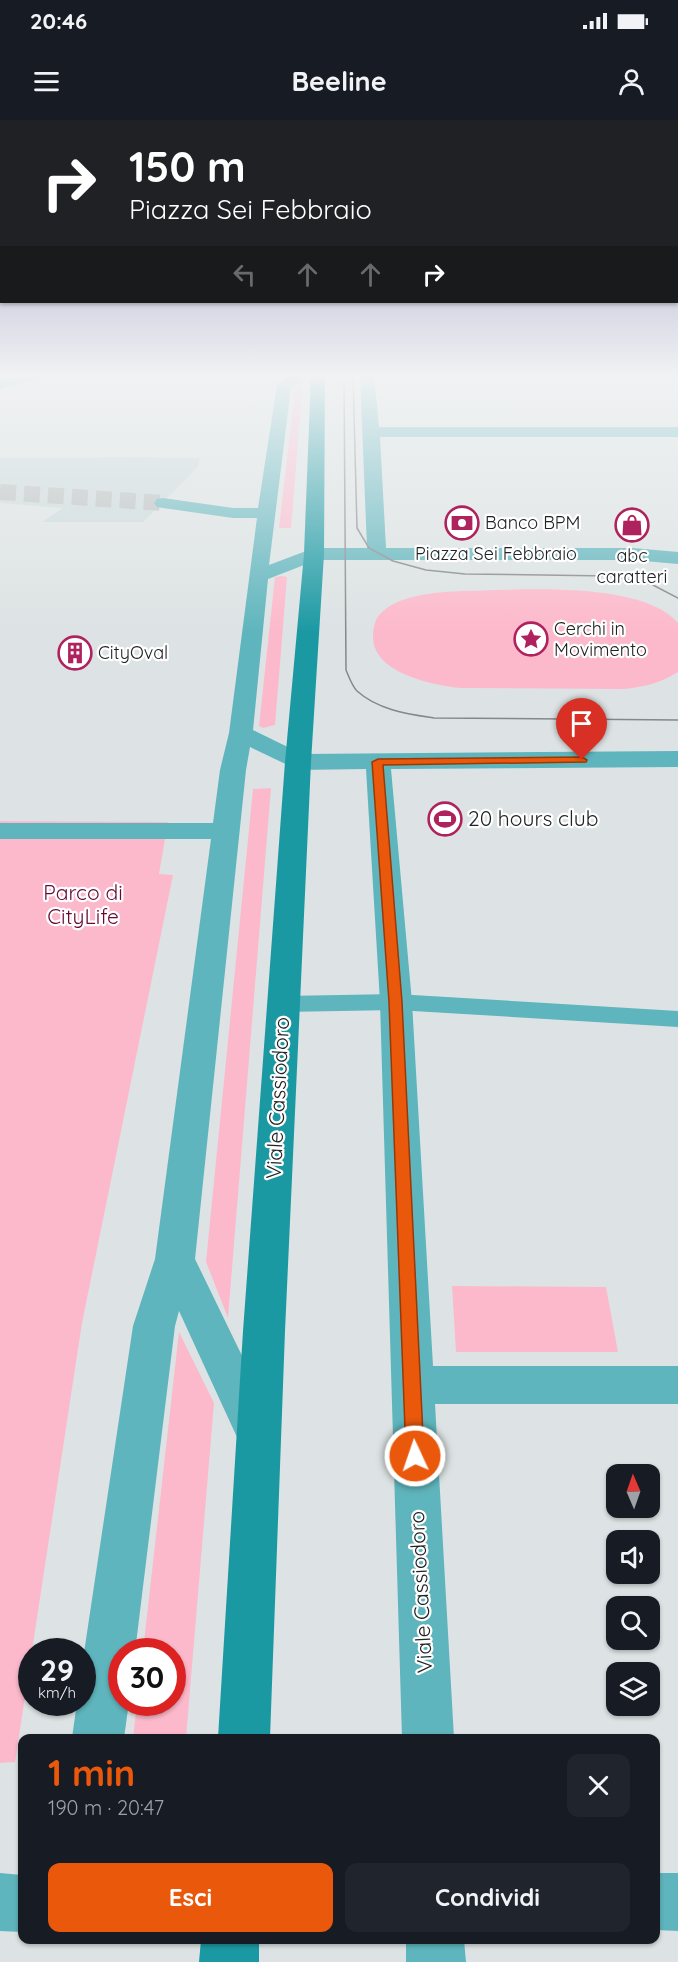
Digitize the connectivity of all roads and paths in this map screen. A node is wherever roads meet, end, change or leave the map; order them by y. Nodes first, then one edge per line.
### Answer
1 (275, 460) edge
2 (316, 460) edge
3 (373, 460) edge
4 (163, 504) tunnel mouth
5 (268, 513) junction
6 (314, 554) junction
7 (376, 554) junction
8 (678, 558) edge
9 (258, 576) junction
10 (241, 733) junction
11 (678, 759) edge
12 (298, 762) junction
13 (378, 762) junction
14 (227, 819) junction
15 (0, 831) edge
16 (396, 1002) junction
17 (284, 1004) junction
18 (678, 1019) edge
19 (176, 1259) junction
20 (412, 1385) junction
21 (678, 1385) edge
22 (258, 1434) junction
23 (99, 1734) edge
24 (244, 1734) edge
25 (428, 1734) edge
26 (0, 1902) edge
27 (660, 1902) edge
28 (678, 1902) edge
29 (18, 1903) edge
30 (230, 1944) edge
31 (435, 1944) edge
32 (229, 1962) edge
33 (436, 1962) edge

1 - 5 street
2 - 6 main road
3 - 7 street
4 - 5 street
5 - 9 street
6 - 7 street, Piazza Sei Febbraio
6 - 9 street, Piazza Sei Febbraio
6 - 12 main road
7 - 8 street, Piazza Sei Febbraio
9 - 10 street
10 - 12 street
10 - 14 street
11 - 13 street
12 - 13 street
12 - 17 main road, Viale Cassiodoro
13 - 16 street, Viale Cassiodoro
14 - 15 street
14 - 19 street
16 - 17 lane
16 - 18 lane
16 - 20 street, Viale Cassiodoro
17 - 22 main road, Viale Cassiodoro
19 - 22 street, Viale Cassiodoro
19 - 23 street
20 - 21 street
20 - 25 street, Viale Cassiodoro
22 - 24 main road, Viale Cassiodoro
26 - 29 street
27 - 28 street
30 - 32 main road
31 - 33 street

